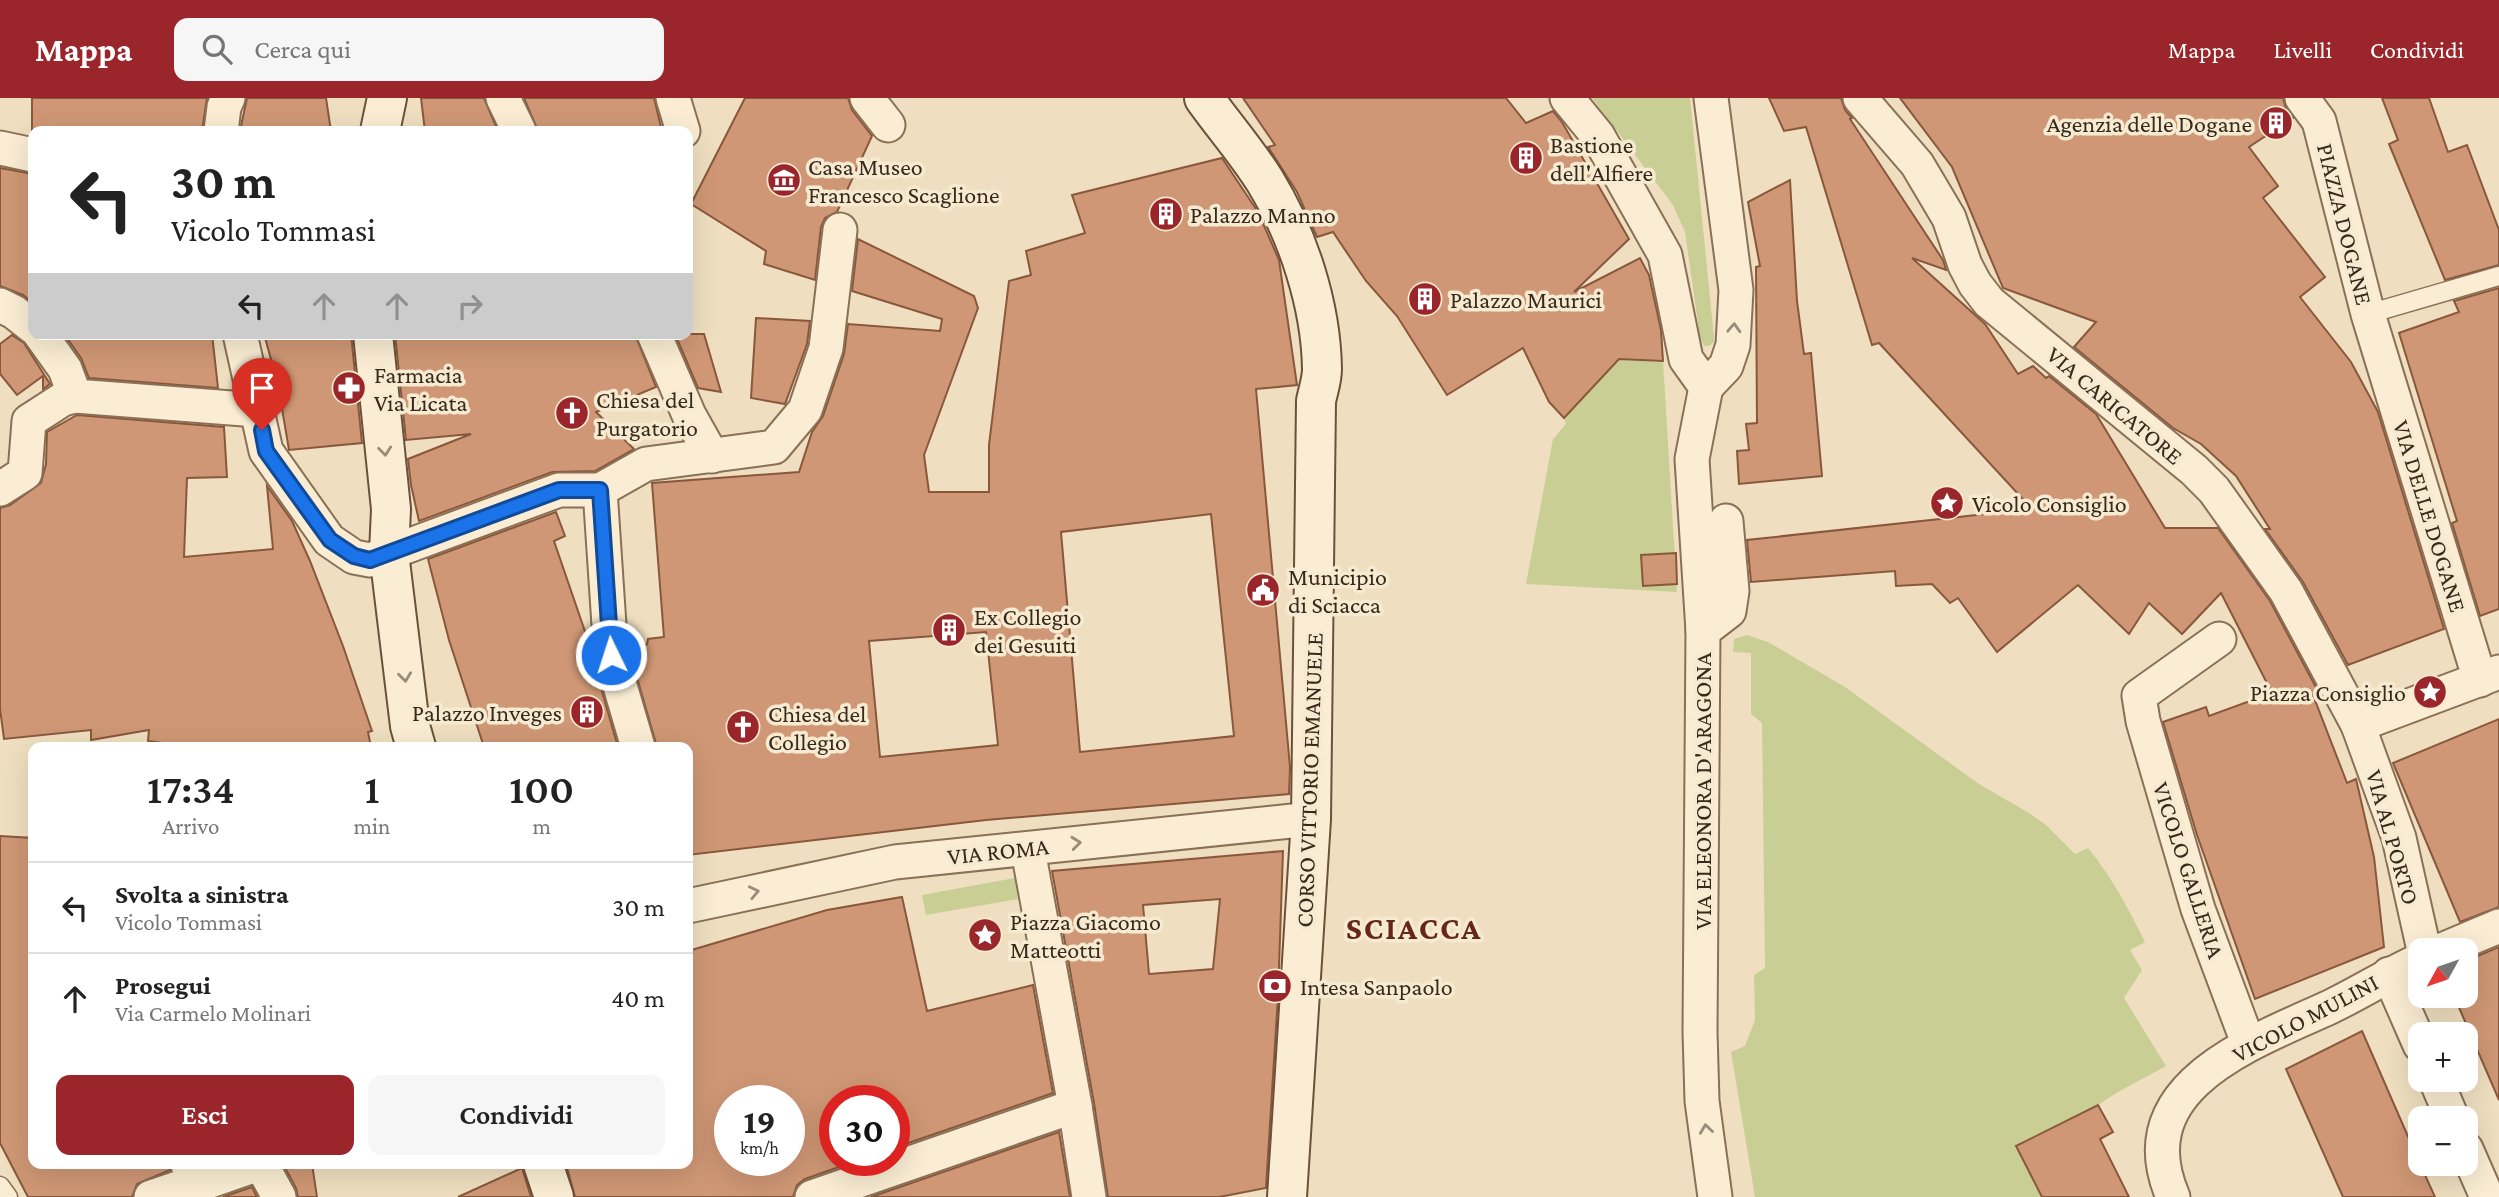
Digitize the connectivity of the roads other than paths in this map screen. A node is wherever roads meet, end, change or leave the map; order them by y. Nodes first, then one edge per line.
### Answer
1 (228, 98) edge
2 (387, 98) edge
3 (503, 98) edge
4 (673, 98) edge
5 (867, 98) edge
6 (1205, 98) edge
7 (1567, 98) edge
8 (1711, 98) edge
9 (1860, 98) edge
10 (2302, 98) edge
11 (888, 125) dead end
12 (222, 126) edge
13 (381, 126) edge
14 (517, 126) edge
15 (681, 126) edge
16 (0, 148) edge
17 (28, 154) edge
18 (840, 230) dead end
19 (2499, 276) edge
20 (0, 305) edge
21 (2368, 314) junction
22 (28, 323) edge
23 (44, 340) edge
24 (241, 340) edge
25 (374, 340) edge
26 (657, 340) edge
27 (2380, 353) joint
28 (1706, 387) junction
29 (75, 396) junction
30 (257, 410) junction
31 (712, 456) junction
32 (0, 489) edge
33 (600, 490) junction
34 (1726, 521) dead end
35 (389, 552) junction
36 (1703, 631) junction
37 (2219, 639) dead end
38 (2489, 676) edge
39 (2358, 725) junction
40 (414, 742) edge
41 (637, 742) edge
42 (1311, 819) junction
43 (1028, 850) junction
44 (693, 905) edge
45 (2499, 926) edge
46 (2421, 938) edge
47 (2470, 938) edge
48 (2408, 965) edge
49 (2389, 974) junction
50 (2410, 1022) edge
51 (2248, 1043) junction
52 (1075, 1105) junction
53 (235, 1169) edge
54 (263, 1169) edge
55 (545, 1169) edge
56 (2478, 1176) edge
57 (191, 1178) edge
58 (0, 1186) edge
59 (1280, 1195) edge
60 (8, 1197) edge
61 (151, 1197) edge
62 (279, 1197) edge
63 (554, 1197) edge
64 (812, 1197) edge
65 (1088, 1197) edge
66 (1715, 1197) edge
67 (2173, 1197) edge
68 (2487, 1197) edge

1 - 12 street
2 - 13 street
3 - 14 street
4 - 15 street
5 - 11 street
6 - 42 street, CORSO VITTORIO EMANUELE
7 - 28 street
28 -> 8 street
9 - 39 street, VIA CARICATORE
10 - 21 street, PIAZZA DOGANE
16 - 17 street
18 - 31 street
19 - 21 lane
20 - 22 street
21 - 27 street, PIAZZA DOGANE
23 - 29 street
24 - 30 street
25 -> 35 street
26 - 31 street
27 - 38 street, VIA DELLE DOGANE
28 - 36 street, VIA ELEONORA D'ARAGONA
29 - 30 street
29 - 32 street
30 - 35 street
31 - 33 street
33 - 35 street
33 - 41 street
34 - 36 street
35 -> 40 street
66 -> 36 street, VIA ELEONORA D'ARAGONA
37 - 51 street, VICOLO GALLERIA
38 - 39 street
39 - 46 street, VIA AL PORTO
43 -> 42 street, VIA ROMA
42 - 59 street, CORSO VITTORIO EMANUELE
44 -> 43 street, VIA ROMA
43 - 52 street
45 - 47 street
48 - 49 street, VICOLO MULINI
49 - 50 street
49 - 51 street, VICOLO MULINI
51 - 67 street, VICOLO MULINI
52 - 64 street
52 - 65 street
53 - 57 street
54 - 62 street
55 - 63 street
56 - 68 street
57 - 61 street
58 - 60 lane

